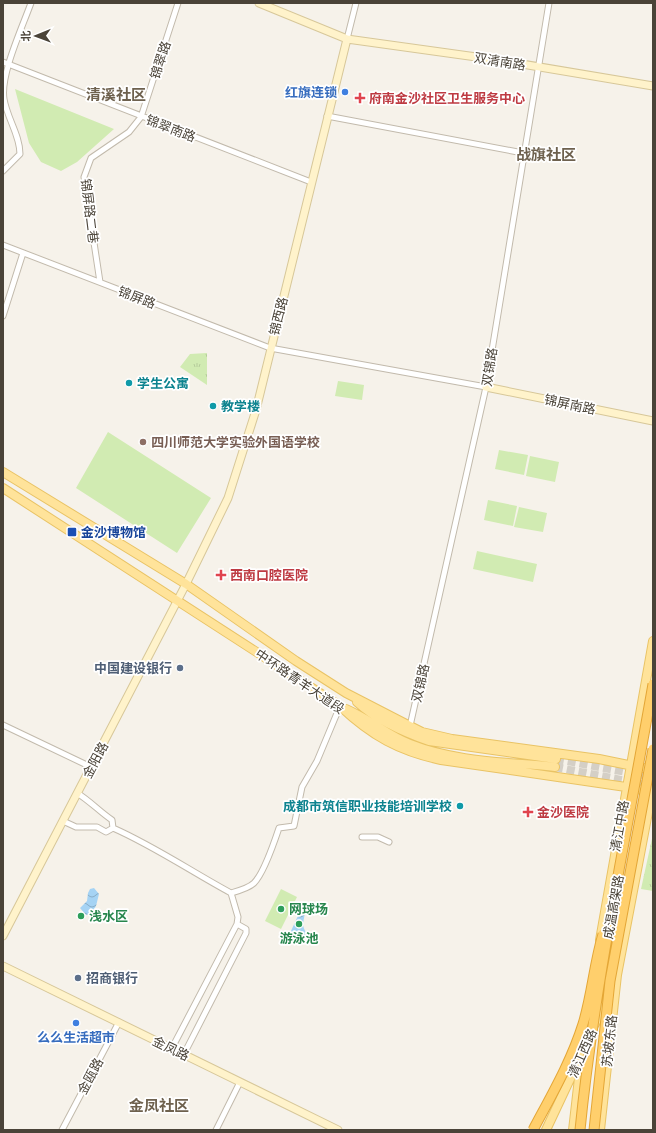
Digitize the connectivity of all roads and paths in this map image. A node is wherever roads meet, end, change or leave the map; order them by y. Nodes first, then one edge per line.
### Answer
1 (31, 3) edge
2 (178, 3) edge
3 (259, 3) edge
4 (356, 3) edge
5 (549, 3) edge
6 (347, 39) junction
7 (3, 62) edge
8 (9, 64) junction
9 (538, 67) junction
10 (653, 86) edge
11 (327, 116) junction
12 (141, 117) junction
13 (523, 153) junction
14 (3, 171) edge
15 (311, 182) junction
16 (3, 245) edge
17 (23, 253) junction
18 (100, 282) junction
19 (3, 316) edge
20 (270, 348) junction
21 (486, 387) junction
22 (653, 421) edge
23 (3, 472) edge
24 (3, 488) edge
25 (186, 584) junction
26 (177, 601) junction
27 (653, 642) edge
28 (653, 684) edge
29 (346, 693) junction
30 (340, 706) junction
31 (3, 725) edge
32 (410, 726) junction
33 (653, 749) edge
34 (630, 765) junction
35 (91, 768) junction
36 (653, 770) edge
37 (626, 786) junction
38 (653, 790) edge
39 (77, 793) junction
40 (63, 821) junction
41 (113, 828) junction
42 (362, 837) dead end
43 (388, 842) dead end
44 (231, 893) junction
45 (613, 904) junction
46 (237, 924) junction
47 (3, 936) edge
48 (3, 966) edge
49 (617, 975) junction
50 (587, 1011) junction
51 (118, 1022) junction
52 (172, 1048) junction
53 (184, 1054) junction
54 (581, 1055) junction
55 (240, 1082) junction
56 (62, 1130) edge
57 (216, 1130) edge
58 (338, 1130) edge
59 (533, 1130) edge
60 (537, 1130) edge
61 (546, 1130) edge
62 (573, 1130) edge
63 (580, 1130) edge
64 (594, 1130) edge
65 (600, 1130) edge

1 - 8 street
2 - 12 street, 锦翠路
3 - 6 street, 双清南路
4 - 6 street
5 - 9 street, 双锦路
6 - 9 street, 双清南路
6 - 11 street, 锦西路
7 - 8 street, 锦翠南路
8 - 12 street, 锦翠南路
8 - 14 street
9 - 10 street, 双清南路
9 - 13 street, 双锦路
11 - 13 street
11 - 15 street, 锦西路
12 - 15 street, 锦翠南路
12 - 18 street, 锦屏路二巷
13 - 21 street, 双锦路
15 - 20 street, 锦西路
16 - 17 street, 锦屏路
17 - 18 street, 锦屏路
17 - 19 street
18 - 20 street, 锦屏路
20 - 21 street, 锦屏路
20 - 25 street, 锦西路
21 - 22 street, 锦屏南路
21 - 32 street, 双锦路
23 - 25 main road, 中环路青羊大道段
24 - 26 main road, 中环路青羊大道段
25 - 26 street, 金阳路
25 - 29 main road, 中环路青羊大道段
26 - 30 main road, 中环路青羊大道段
26 - 35 street, 金阳路
27 - 34 main road, 清江中路
28 - 45 highway, 成温高架路, bridge
29 - 30 main road
29 - 32 main road, 中环路青羊大道段
30 - 37 main road, 中环路青羊大道段
30 - 44 street
31 - 35 street
32 - 34 main road, 中环路青羊大道段
33 - 64 highway, 成温高架路, bridge
34 - 36 main road, 中环路青羊大道段
34 - 37 main road, 清江中路
35 - 39 street, 金阳路
37 - 38 main road, 中环路青羊大道段
37 - 50 main road, 清江中路
38 - 49 main road, 清江中路
39 - 40 street, 金阳路
39 - 41 street
40 - 41 street
40 - 47 street, 金阳路
41 - 44 street
42 - 43 street
44 - 46 street
45 - 59 highway, bridge
45 - 63 highway, 成温高架路, bridge
46 - 52 street
46 - 53 street
48 - 51 street, 金凤路
49 - 54 main road, 清江西路
49 - 65 main road, 苏坡东路
50 - 54 main road, 苏坡东路
50 - 60 main road, 清江西路
51 - 52 street, 金凤路
51 - 56 street, 金瓯路
52 - 53 street, 金凤路
53 - 55 street, 金凤路
54 - 61 main road, 清江西路
54 - 62 main road, 苏坡东路
55 - 57 street
55 - 58 street, 金凤路

